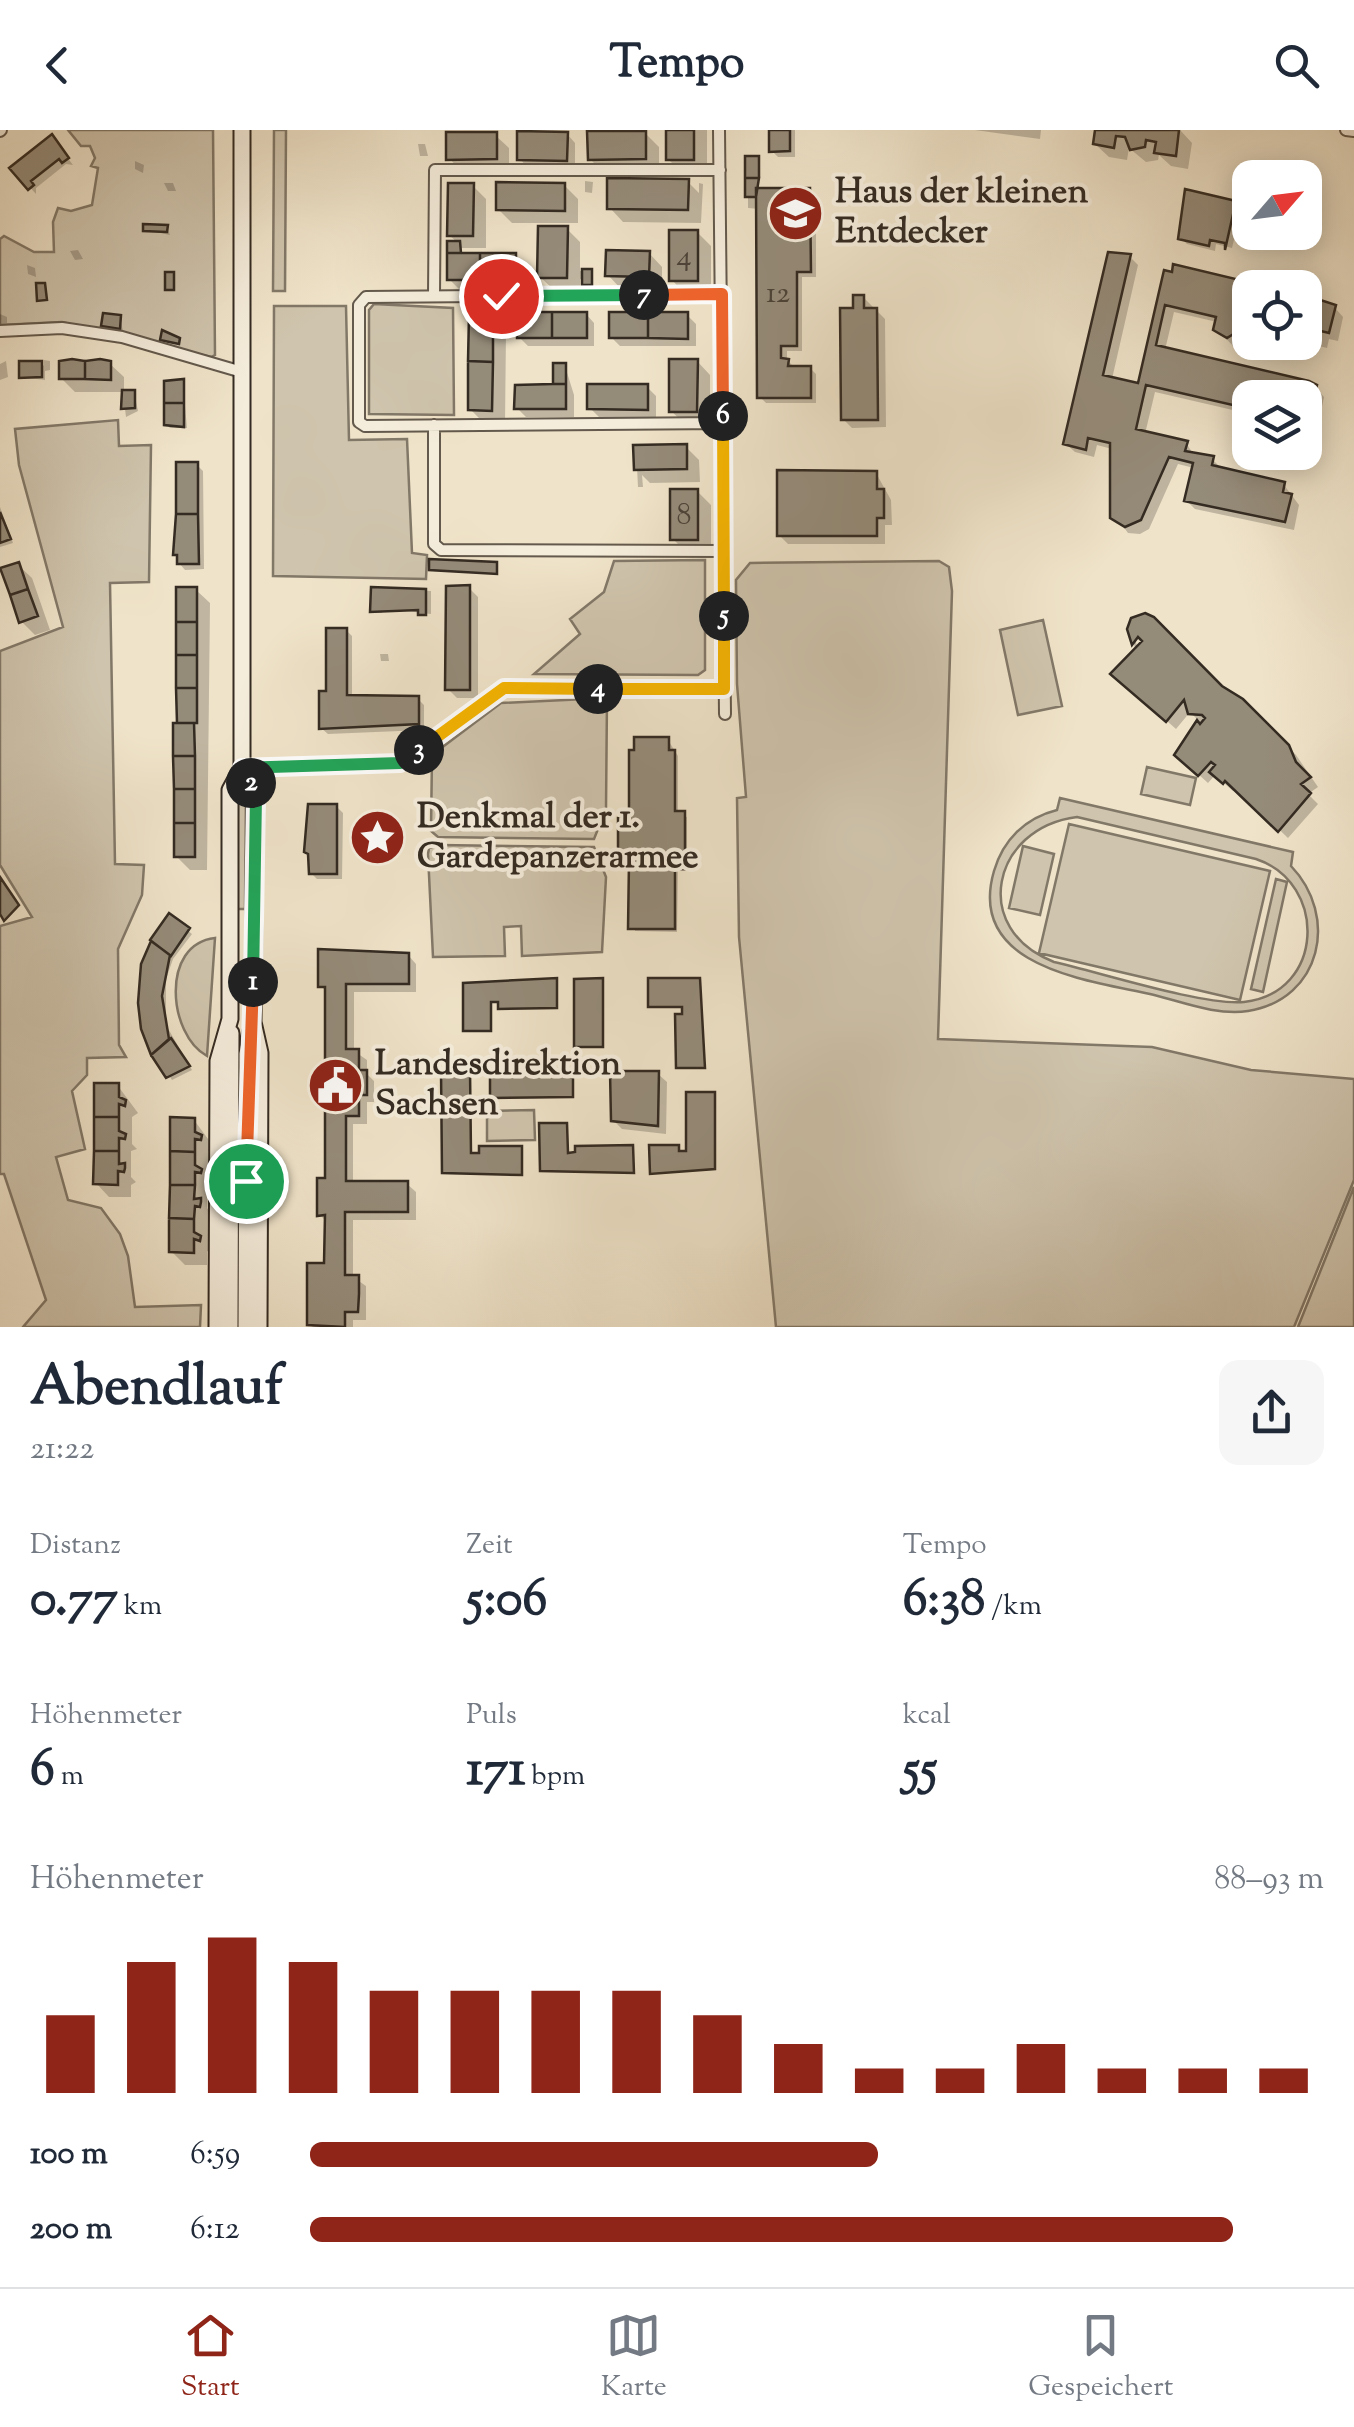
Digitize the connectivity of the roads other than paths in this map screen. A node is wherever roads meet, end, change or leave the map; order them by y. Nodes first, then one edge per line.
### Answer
1 (242, 130) edge
2 (720, 130) edge
3 (1346, 130) edge
4 (1354, 131) edge
5 (720, 170) junction
6 (722, 294) junction
7 (434, 296) junction
8 (0, 331) edge
9 (242, 372) junction
10 (723, 423) junction
11 (434, 426) junction
12 (724, 551) junction
13 (724, 689) junction
14 (725, 714) dead end
15 (242, 768) junction
16 (230, 1019) junction
17 (253, 1022) junction
18 (217, 1327) edge
19 (230, 1327) edge
20 (246, 1327) edge
21 (259, 1327) edge

1 - 9 main road
2 - 5 street
3 - 4 street
5 - 6 street
5 - 7 street
6 - 7 street
6 - 10 street
7 - 11 street
8 - 9 street
9 - 15 main road
10 - 11 street
10 - 12 street
11 - 12 street
12 - 13 street
13 - 14 street
13 - 15 street
15 - 16 main road
15 - 17 main road
16 - 18 main road
16 - 19 main road
17 - 20 main road
17 - 21 main road

